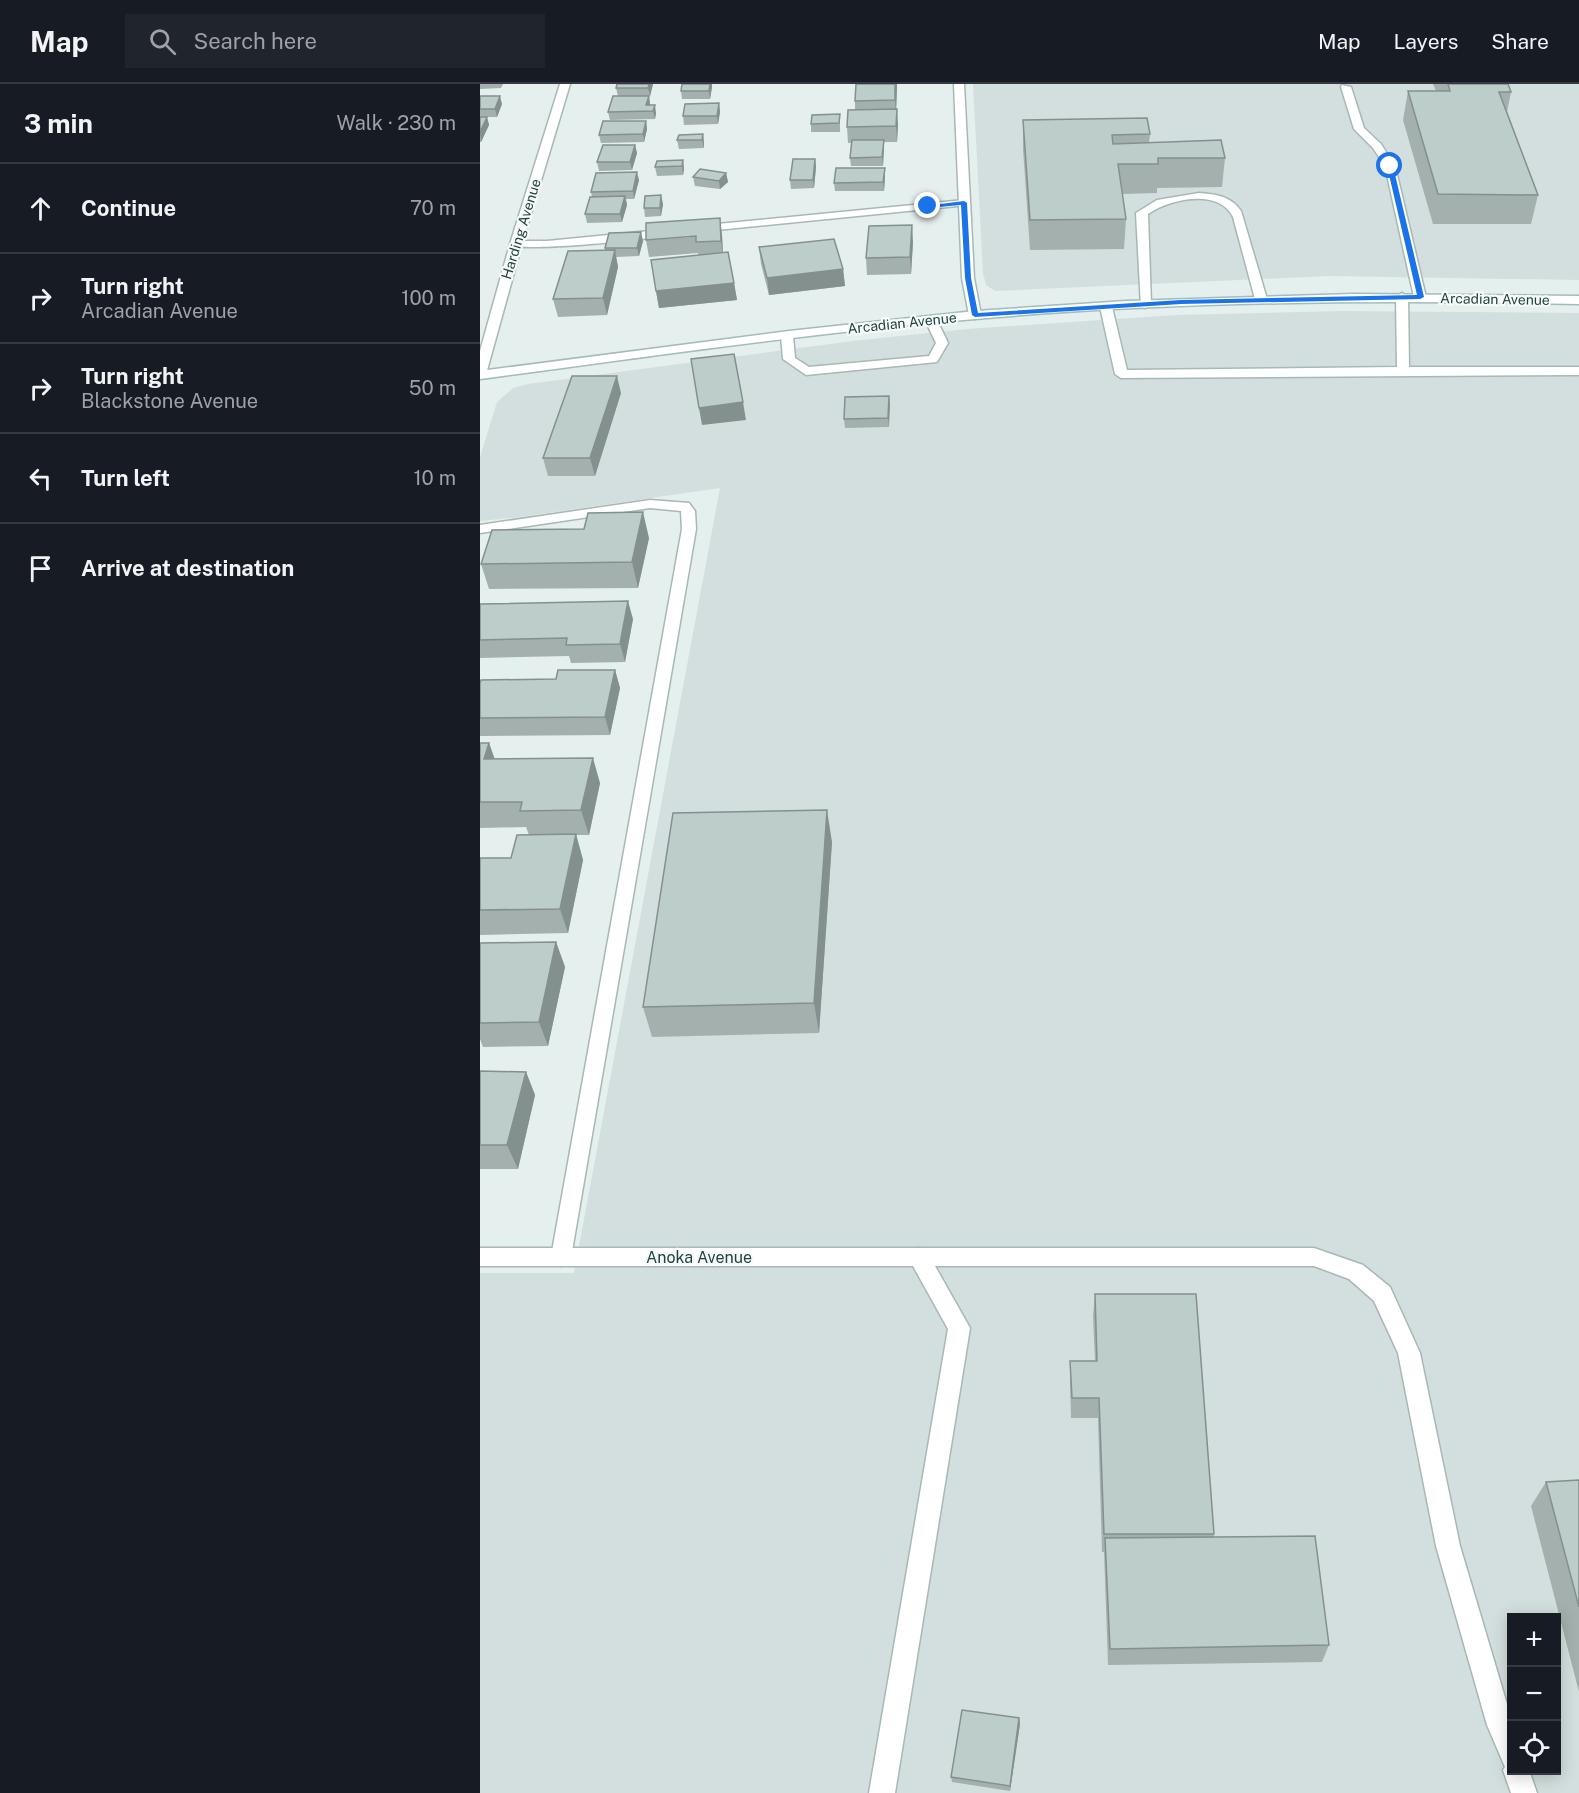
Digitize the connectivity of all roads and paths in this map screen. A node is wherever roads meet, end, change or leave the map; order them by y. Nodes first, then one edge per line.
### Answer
1 (565, 84) edge
2 (959, 84) edge
3 (1346, 87) dead end
4 (964, 203) junction
5 (516, 244) junction
6 (1402, 297) junction
7 (1420, 297) junction
8 (1261, 299) junction
9 (1579, 300) edge
10 (1145, 304) junction
11 (1106, 307) junction
12 (975, 315) junction
13 (931, 320) junction
14 (787, 336) junction
15 (1403, 371) junction
16 (1579, 371) edge
17 (480, 375) edge
18 (480, 529) edge
19 (480, 1257) edge
20 (561, 1257) junction
21 (918, 1257) junction
22 (1507, 1744) edge
23 (1518, 1775) edge
24 (882, 1793) edge
25 (1524, 1793) edge

1 - 5 street, Harding Avenue
2 - 4 street
3 - 7 street
4 - 5 street
4 - 12 street
5 - 17 street, Harding Avenue
6 - 7 street, Arcadian Avenue
6 - 8 street, Arcadian Avenue
6 - 15 street
7 - 9 street, Arcadian Avenue
8 - 10 street, Arcadian Avenue
8 - 10 street
10 - 11 street, Arcadian Avenue
11 - 12 street, Arcadian Avenue
11 - 15 street
12 - 13 street, Arcadian Avenue
13 - 14 street, Arcadian Avenue
13 - 14 street
14 - 17 street, Arcadian Avenue
15 - 16 street
18 - 20 street
19 - 20 street, Anoka Avenue
20 - 21 street, Anoka Avenue
21 - 22 street, Anoka Avenue
21 - 24 street
23 - 25 street

